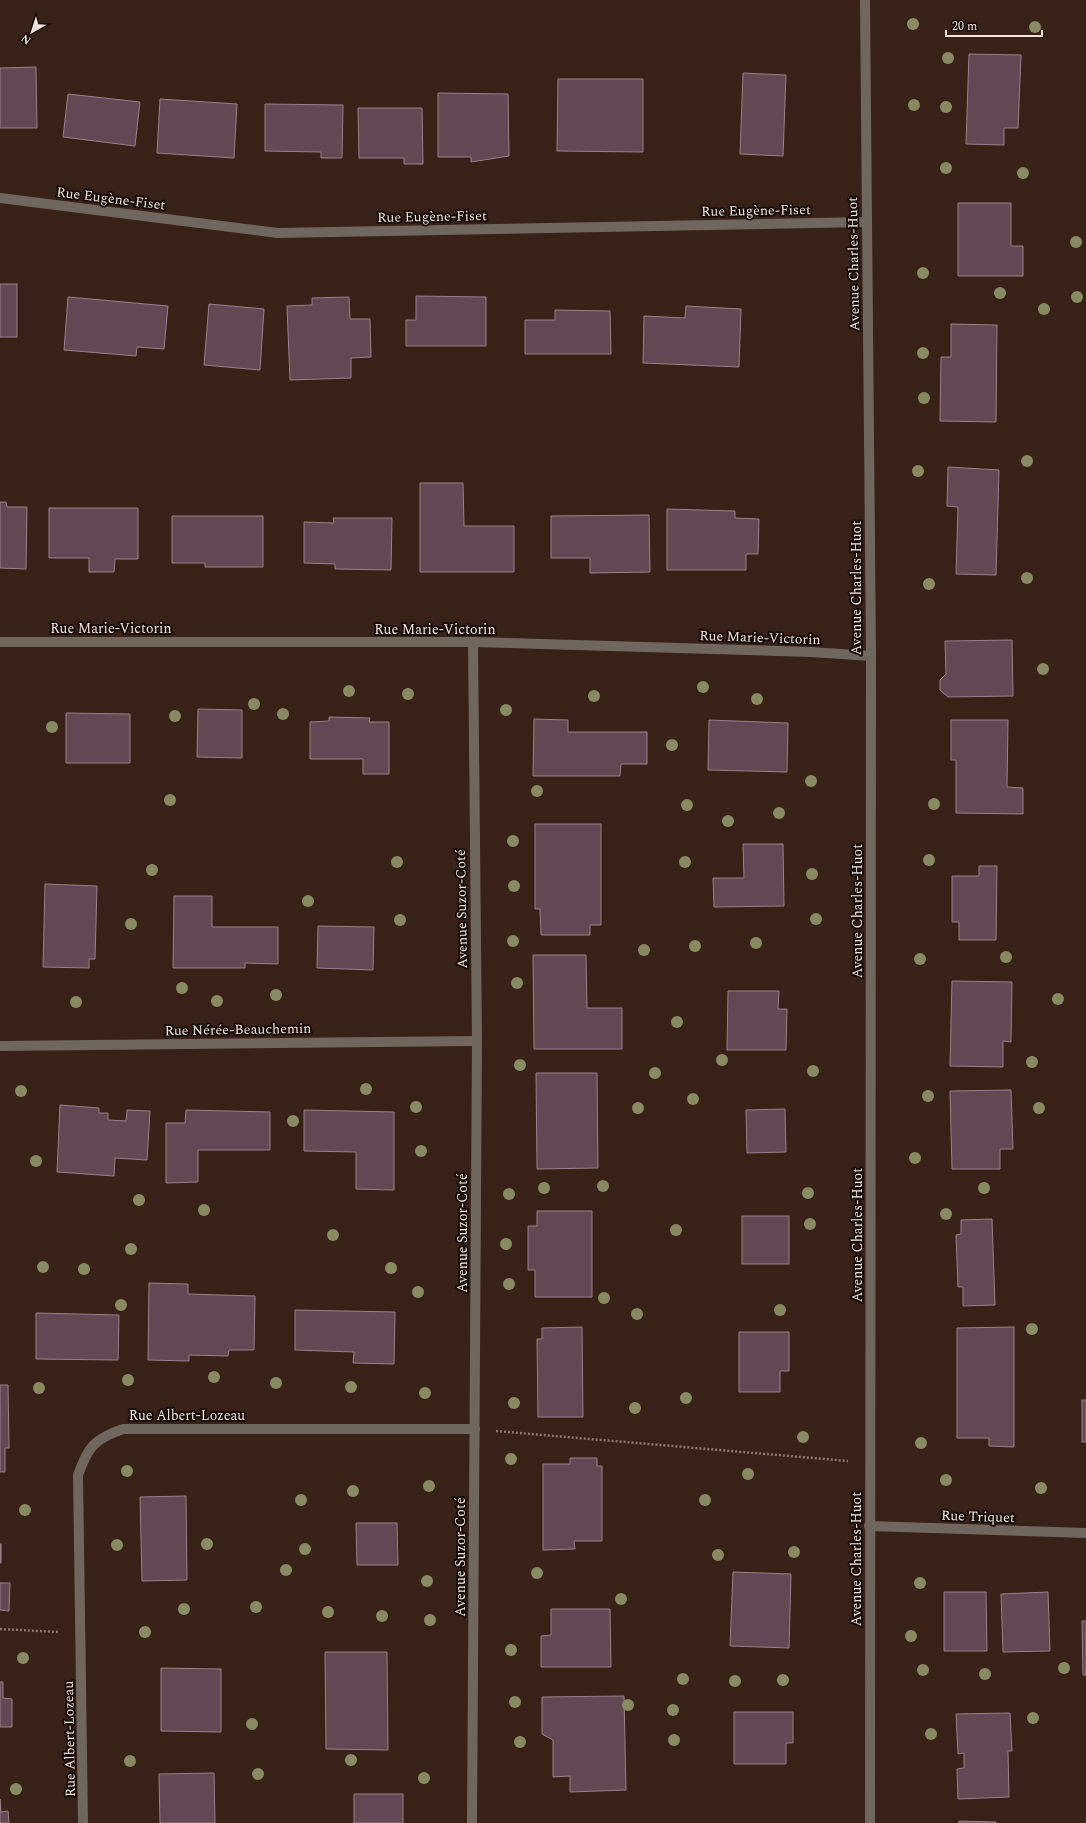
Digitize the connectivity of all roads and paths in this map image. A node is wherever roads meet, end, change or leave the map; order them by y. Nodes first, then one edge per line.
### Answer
1 (865, 0) edge
2 (0, 198) edge
3 (867, 222) junction
4 (0, 642) edge
5 (473, 642) junction
6 (870, 656) junction
7 (477, 1041) junction
8 (0, 1046) edge
9 (475, 1429) junction
10 (871, 1463) junction
11 (869, 1526) junction
12 (1086, 1533) edge
13 (0, 1629) edge
14 (82, 1633) junction
15 (83, 1823) edge
16 (472, 1823) edge
17 (870, 1823) edge

1 - 3 street, Avenue Charles-Huot
2 - 3 street, Rue Eugène-Fiset
3 - 6 street, Avenue Charles-Huot
4 - 5 street, Rue Marie-Victorin
5 - 6 street, Rue Marie-Victorin
5 - 7 street, Avenue Suzor-Coté
6 - 10 street, Avenue Charles-Huot
7 - 8 street, Rue Nérée-Beauchemin
7 - 9 street, Avenue Suzor-Coté
9 - 10 path
9 - 14 street, Rue Albert-Lozeau
9 - 16 street, Avenue Suzor-Coté
10 - 11 street, Avenue Charles-Huot
11 - 12 street, Rue Triquet
11 - 17 street, Avenue Charles-Huot
13 - 14 path
14 - 15 street, Rue Albert-Lozeau

